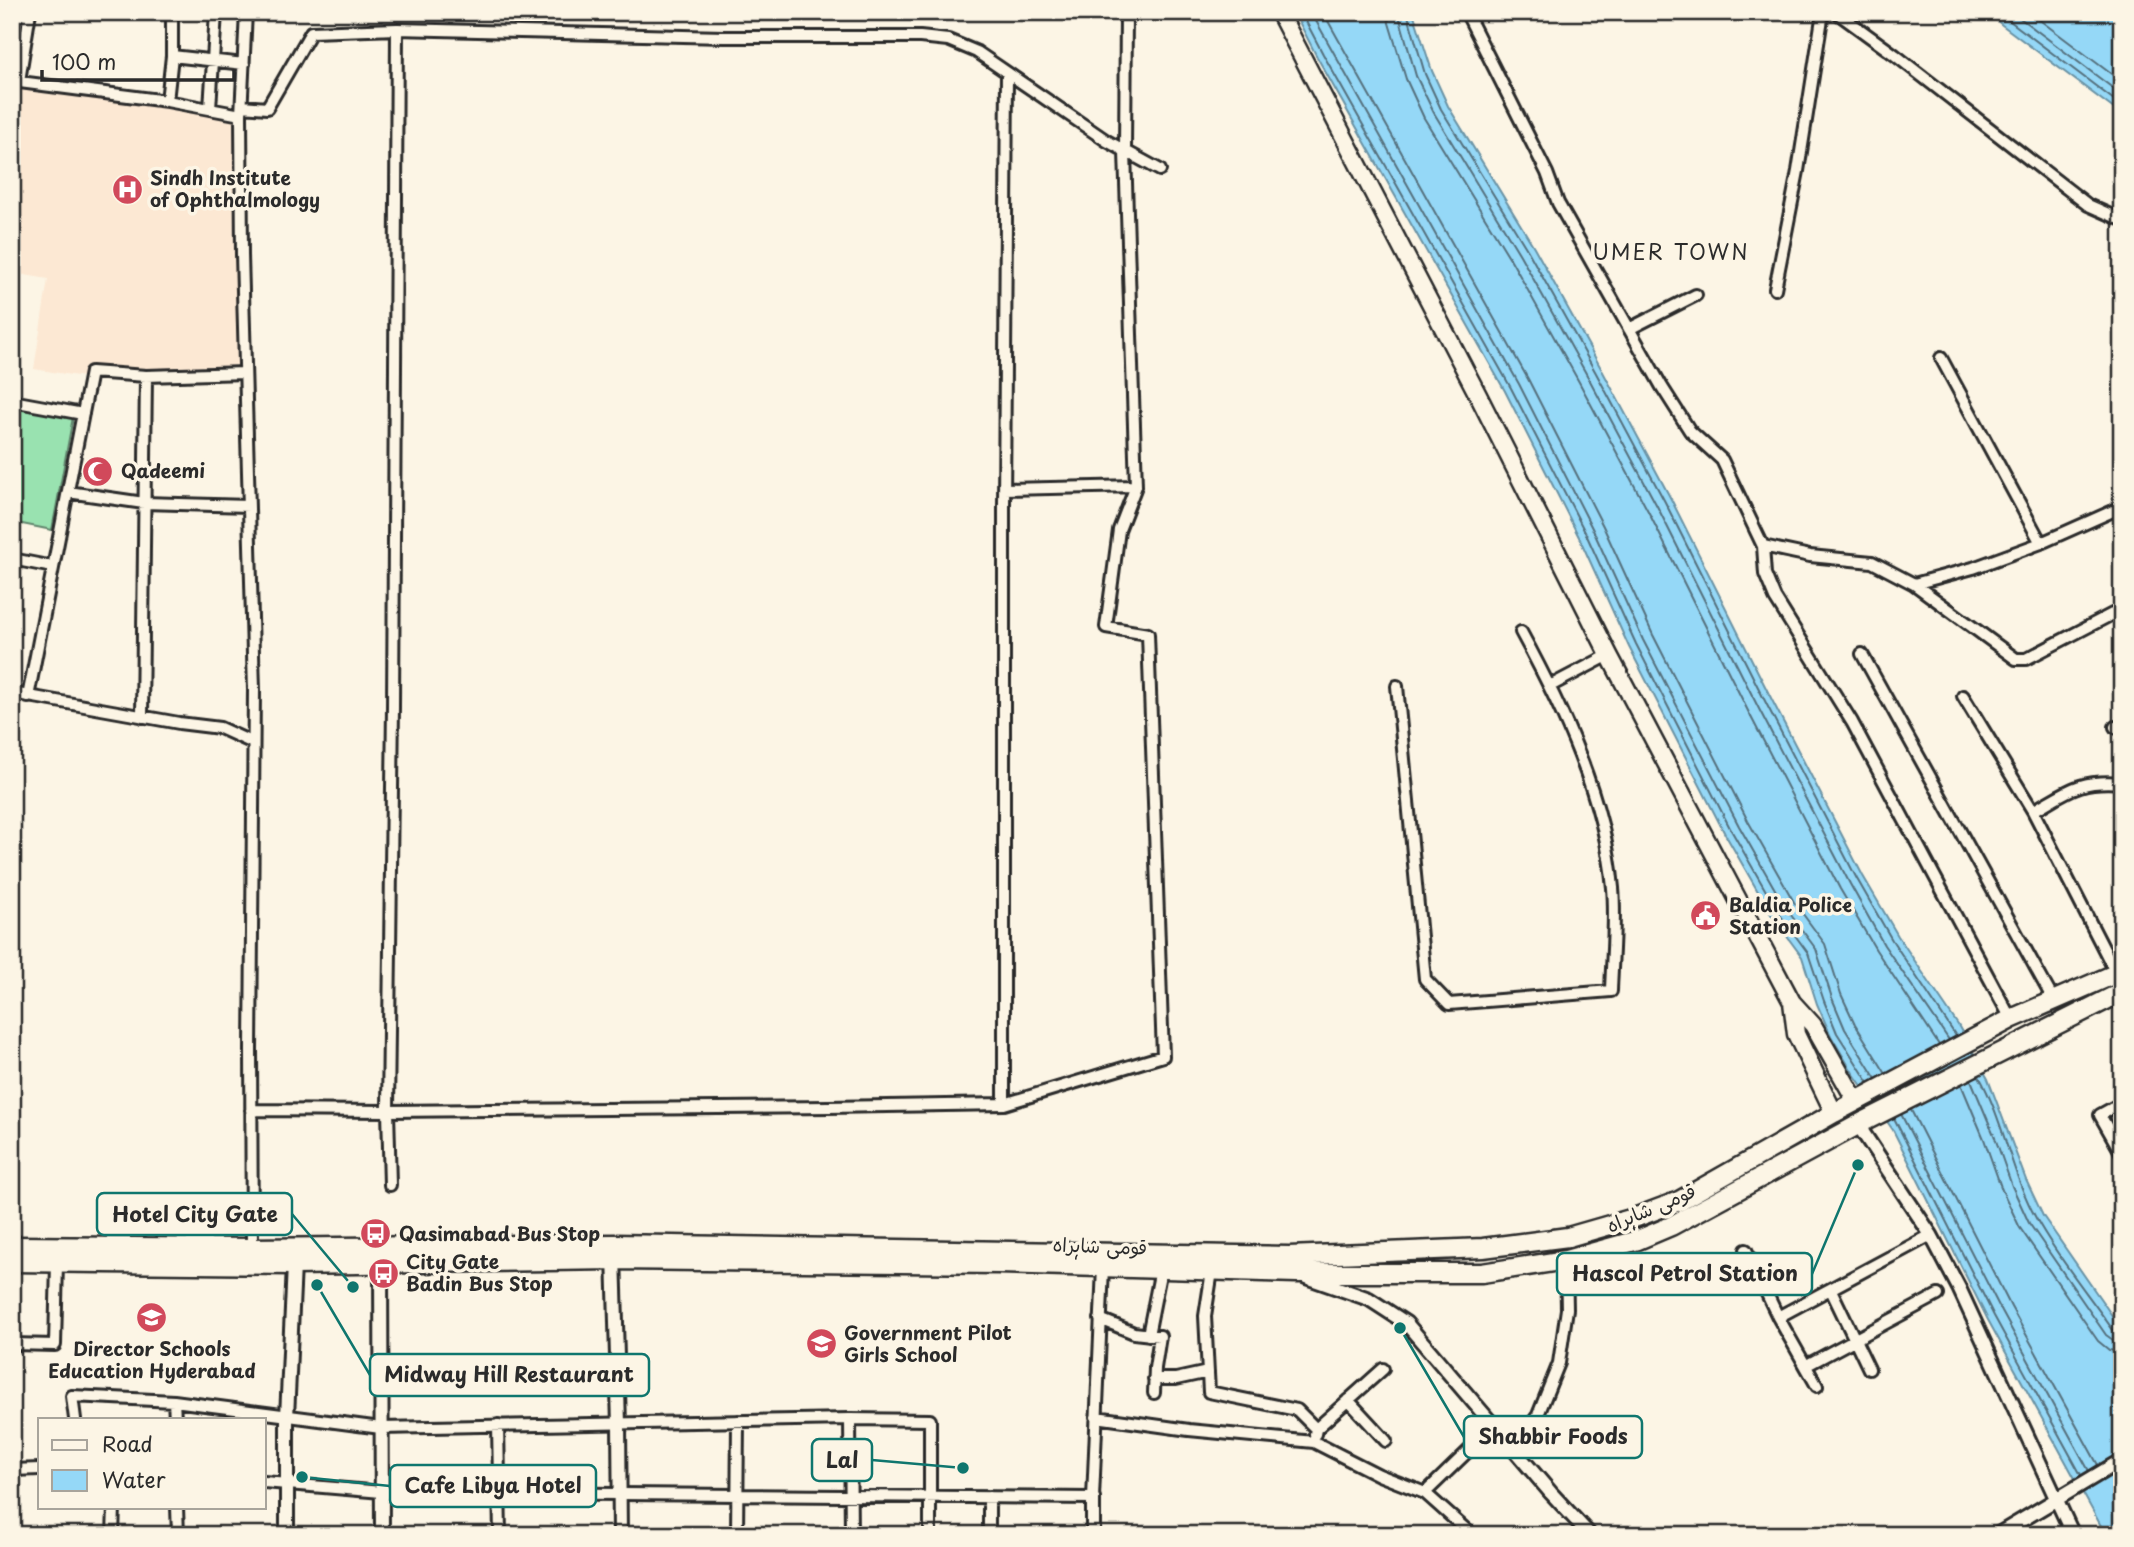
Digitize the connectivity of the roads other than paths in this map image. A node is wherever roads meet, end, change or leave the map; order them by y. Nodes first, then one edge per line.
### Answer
1 (172, 12) edge
2 (216, 12) edge
3 (246, 12) edge
4 (1126, 12) edge
5 (1279, 12) edge
6 (1466, 12) edge
7 (1823, 12) edge
8 (1836, 12) edge
9 (12, 14) edge
10 (30, 14) edge
11 (397, 29) junction
12 (172, 56) junction
13 (214, 60) junction
14 (244, 64) junction
15 (1007, 73) junction
16 (16, 81) edge
17 (167, 101) junction
18 (210, 109) junction
19 (242, 111) junction
20 (1125, 152) junction
21 (1160, 170) dead end
22 (2122, 220) edge
23 (1775, 289) dead end
24 (1696, 295) dead end
25 (1629, 329) junction
26 (1941, 358) dead end
27 (245, 373) junction
28 (146, 376) junction
29 (12, 401) edge
30 (83, 414) junction
31 (1136, 486) junction
32 (1004, 489) junction
33 (68, 492) junction
34 (144, 503) junction
35 (249, 506) junction
36 (2122, 507) edge
37 (2041, 543) junction
38 (1763, 546) junction
39 (12, 559) edge
40 (53, 567) junction
41 (1914, 584) junction
42 (2122, 609) edge
43 (1521, 632) dead end
44 (1862, 654) dead end
45 (1609, 655) junction
46 (1397, 686) dead end
47 (1550, 686) junction
48 (12, 693) edge
49 (1963, 696) dead end
50 (28, 697) junction
51 (142, 717) junction
52 (253, 743) junction
53 (2122, 783) edge
54 (2033, 811) junction
55 (2119, 972) edge
56 (2122, 992) edge
57 (2054, 1000) junction
58 (1792, 1002) junction
59 (2011, 1019) junction
60 (1860, 1100) junction
61 (2122, 1103) edge
62 (1004, 1104) junction
63 (251, 1110) junction
64 (388, 1111) junction
65 (1835, 1113) junction
66 (1861, 1123) junction
67 (2122, 1154) edge
68 (390, 1185) dead end
69 (1679, 1201) junction
70 (1689, 1217) junction
71 (1931, 1235) junction
72 (12, 1246) edge
73 (252, 1248) junction
74 (1746, 1250) dead end
75 (614, 1252) junction
76 (449, 1253) junction
77 (102, 1255) junction
78 (1566, 1260) junction
79 (12, 1262) edge
80 (57, 1263) junction
81 (382, 1263) junction
82 (294, 1265) junction
83 (1103, 1267) junction
84 (1161, 1269) junction
85 (1212, 1271) junction
86 (1297, 1273) junction
87 (1830, 1290) junction
88 (1938, 1295) dead end
89 (1778, 1317) junction
90 (1100, 1320) junction
91 (1148, 1335) junction
92 (1855, 1339) junction
93 (12, 1344) edge
94 (1807, 1365) junction
95 (1383, 1369) dead end
96 (1869, 1369) dead end
97 (1208, 1372) junction
98 (1154, 1379) junction
99 (1817, 1386) dead end
100 (1154, 1393) dead end
101 (1348, 1400) junction
102 (174, 1401) junction
103 (287, 1416) junction
104 (1096, 1417) junction
105 (75, 1418) edge
106 (174, 1418) edge
107 (850, 1419) junction
108 (738, 1421) junction
109 (498, 1424) junction
110 (619, 1424) junction
111 (1494, 1426) junction
112 (381, 1428) junction
113 (1316, 1429) junction
114 (1386, 1441) dead end
115 (1314, 1442) junction
116 (1514, 1449) junction
117 (2122, 1460) edge
118 (38, 1469) edge
119 (12, 1470) edge
120 (266, 1482) edge
121 (288, 1483) junction
122 (382, 1492) junction
123 (500, 1493) junction
124 (1425, 1493) junction
125 (620, 1494) junction
126 (737, 1495) junction
127 (850, 1496) junction
128 (930, 1497) junction
129 (989, 1497) junction
130 (1093, 1498) junction
131 (2057, 1500) junction
132 (114, 1508) edge
133 (177, 1508) edge
134 (113, 1535) edge
135 (178, 1535) edge
136 (287, 1535) edge
137 (382, 1535) edge
138 (500, 1535) edge
139 (620, 1535) edge
140 (737, 1535) edge
141 (851, 1535) edge
142 (930, 1535) edge
143 (989, 1535) edge
144 (1093, 1535) edge
145 (1472, 1535) edge
146 (1590, 1535) edge
147 (1997, 1535) edge
148 (2073, 1535) edge

1 - 12 street
2 - 13 street
3 - 14 street
4 - 20 street
5 - 45 main road
6 - 25 street
7 - 23 street
8 - 22 street
9 - 10 street
10 - 16 street
11 - 15 street
11 - 19 street
11 - 64 street
12 - 13 street
12 - 17 street
13 - 14 street
13 - 18 street
14 - 19 street
15 - 20 street
15 - 32 street
16 - 17 street
17 - 18 street
18 - 19 street
19 - 27 street
20 - 21 street
20 - 31 street
24 - 25 street
25 - 38 street
26 - 37 street
27 - 28 street
27 - 35 street
28 - 30 street
28 - 34 street
29 - 30 street
30 - 33 street
31 - 32 street
31 - 62 street
32 - 62 street
33 - 34 street
33 - 40 street
34 - 35 street
34 - 51 street
35 - 52 street
36 - 37 street
37 - 41 street
38 - 41 street
38 - 59 street
39 - 40 street
40 - 50 street
41 - 42 street
43 - 47 street
44 - 57 street
45 - 47 street
45 - 58 main road
46 - 47 street
48 - 50 street
49 - 54 street
50 - 51 street
51 - 52 street
52 - 63 street
53 - 54 street
54 - 55 street
55 - 57 highway, قومی شاہراہ
56 - 66 highway, قومی شاہراہ
57 - 59 highway, قومی شاہراہ
58 - 60 main road
58 - 65 main road
59 - 60 highway, قومی شاہراہ
60 - 65 highway, قومی شاہراہ
61 - 67 street
62 - 64 street
63 - 64 street
63 - 73 street
64 - 68 street
65 - 69 highway, قومی شاہراہ
66 - 70 highway, قومی شاہراہ
66 - 71 street
69 - 70 highway
69 - 75 highway, قومی شاہراہ
70 - 78 highway, قومی شاہراہ
71 - 87 street
71 - 131 street
72 - 77 highway, قومی شاہراہ
73 - 76 highway, قومی شاہراہ
73 - 77 highway, قومی شاہراہ
74 - 89 street
75 - 76 highway, قومی شاہراہ
75 - 83 highway, قومی شاہراہ
75 - 110 street
76 - 81 highway, قومی شاہراہ
77 - 80 highway, قومی شاہراہ
77 - 82 highway, قومی شاہراہ
78 - 86 highway, قومی شاہراہ
78 - 116 street
79 - 80 highway, قومی شاہراہ
80 - 93 street
81 - 82 highway, قومی شاہراہ
81 - 112 street
82 - 103 street
83 - 84 highway, قومی شاہراہ
83 - 90 street
84 - 85 highway, قومی شاہراہ
84 - 91 street
85 - 86 highway, قومی شاہراہ
85 - 97 street
86 - 111 street
87 - 89 street
87 - 92 street
88 - 92 street
89 - 94 street
90 - 91 street
90 - 104 street
91 - 98 street
92 - 94 street
92 - 96 street
94 - 99 street
95 - 101 street
97 - 98 street
97 - 113 street
98 - 100 street
101 - 113 street
101 - 114 street
102 - 103 street
102 - 105 street
102 - 106 street
103 - 112 street
103 - 121 street
104 - 115 street
104 - 130 street
107 - 108 street
107 - 127 street
107 - 128 street
108 - 110 street
108 - 126 street
109 - 110 street
109 - 112 street
109 - 123 street
110 - 125 street
111 - 116 street
111 - 124 street
112 - 122 street
113 - 115 street
115 - 124 street
116 - 146 street
117 - 131 street
118 - 119 street
120 - 121 street
121 - 122 street
121 - 136 street
122 - 123 street
122 - 137 street
123 - 125 street
123 - 138 street
124 - 145 street
125 - 126 street
125 - 139 street
126 - 127 street
126 - 140 street
127 - 128 street
127 - 141 street
128 - 129 street
128 - 142 street
129 - 130 street
129 - 143 street
130 - 144 street
131 - 147 street
131 - 148 street
132 - 134 street
133 - 135 street

